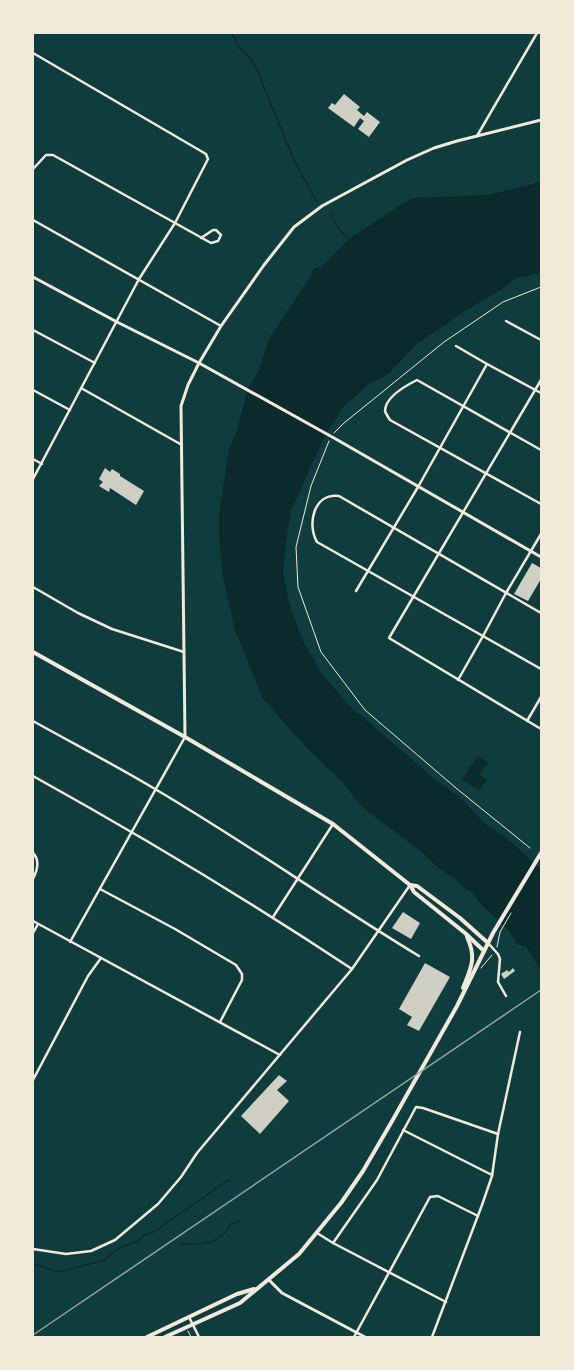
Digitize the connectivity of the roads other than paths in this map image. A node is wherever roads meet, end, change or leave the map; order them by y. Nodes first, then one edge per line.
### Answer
1 (537, 33) edge
2 (33, 53) edge
3 (541, 120) edge
4 (476, 136) junction
5 (33, 169) edge
6 (33, 220) edge
7 (175, 222) junction
8 (201, 238) junction
9 (33, 277) edge
10 (139, 279) junction
11 (506, 321) dead end
12 (117, 322) junction
13 (221, 326) junction
14 (33, 330) edge
15 (541, 340) edge
16 (456, 346) dead end
17 (95, 363) junction
18 (199, 363) junction
19 (487, 364) junction
20 (541, 380) edge
21 (81, 388) junction
22 (33, 390) edge
23 (536, 390) junction
24 (541, 393) edge
25 (464, 406) junction
26 (70, 410) junction
27 (510, 432) junction
28 (182, 445) junction
29 (440, 448) junction
30 (541, 450) edge
31 (33, 459) edge
32 (42, 464) junction
33 (486, 473) junction
34 (33, 479) edge
35 (418, 486) junction
36 (541, 504) edge
37 (463, 512) junction
38 (394, 528) junction
39 (541, 534) edge
40 (531, 551) junction
41 (438, 553) junction
42 (541, 557) edge
43 (368, 571) junction
44 (33, 587) edge
45 (356, 591) dead end
46 (506, 593) junction
47 (413, 597) junction
48 (541, 613) edge
49 (483, 636) junction
50 (33, 652) edge
51 (184, 652) junction
52 (541, 669) edge
53 (458, 680) junction
54 (541, 696) edge
55 (33, 721) edge
56 (527, 721) junction
57 (541, 729) edge
58 (185, 736) junction
59 (33, 776) edge
60 (155, 789) junction
61 (333, 824) junction
62 (132, 831) junction
63 (33, 853) edge
64 (541, 853) edge
65 (298, 878) junction
66 (33, 879) edge
67 (410, 885) junction
68 (100, 889) junction
69 (273, 917) junction
70 (33, 921) edge
71 (38, 924) junction
72 (379, 931) junction
73 (33, 933) edge
74 (465, 933) junction
75 (70, 942) junction
76 (488, 944) junction
77 (484, 951) junction
78 (419, 956) dead end
79 (101, 958) junction
80 (352, 969) junction
81 (506, 996) dead end
82 (457, 1006) junction
83 (220, 1022) junction
84 (520, 1032) dead end
85 (280, 1055) junction
86 (33, 1080) edge
87 (403, 1130) junction
88 (498, 1134) junction
89 (492, 1176) junction
90 (478, 1216) junction
91 (317, 1233) junction
92 (333, 1243) junction
93 (33, 1249) edge
94 (388, 1272) junction
95 (269, 1280) junction
96 (256, 1288) junction
97 (446, 1302) junction
98 (189, 1317) junction
99 (193, 1324) junction
100 (356, 1332) junction
101 (147, 1337) edge
102 (165, 1337) edge
103 (199, 1337) edge
104 (354, 1337) edge
105 (365, 1337) edge
106 (432, 1337) edge

1 - 4 street
2 - 7 street
3 - 4 street
4 - 13 street
5 - 7 street
6 - 10 street
7 - 8 street
7 - 10 street
8 - 8 street
9 - 12 street
10 - 12 street
10 - 13 street
11 - 15 street
12 - 17 street
12 - 18 street
13 - 18 street
14 - 17 street
16 - 19 street
17 - 21 street
18 - 28 street
18 - 35 street
19 - 23 street
19 - 25 street
20 - 23 street
21 - 26 street
21 - 28 street
22 - 26 street
23 - 24 street
23 - 27 street
25 - 27 street
25 - 29 street
25 - 29 street
26 - 32 street
27 - 30 street
27 - 33 street
28 - 51 street
29 - 33 street
29 - 35 street
31 - 32 street
32 - 34 street
33 - 36 street
33 - 37 street
35 - 37 street
35 - 38 street
37 - 40 street
37 - 41 street
38 - 41 street
38 - 43 street
38 - 43 street
39 - 40 street
40 - 42 street
40 - 46 street
41 - 46 street
41 - 47 street
43 - 45 street
43 - 47 street
44 - 51 street
46 - 48 street
46 - 49 street
47 - 49 street
47 - 53 street
49 - 52 street
49 - 53 street
50 - 58 main road
51 - 58 street
53 - 56 street
54 - 56 street
55 - 60 street
56 - 57 street
58 - 60 street
58 - 61 main road
59 - 62 street
60 - 62 street
60 - 65 street
61 - 65 street
61 - 67 main road
62 - 68 street
62 - 69 street
63 - 66 street
64 - 76 main road
65 - 69 street
65 - 72 street
67 - 72 street
67 - 74 main road
67 - 76 main road
68 - 75 street
68 - 83 street
69 - 80 street
70 - 71 street
71 - 73 street
71 - 75 street
72 - 78 street
72 - 80 street
74 - 77 main road
74 - 82 main road
75 - 79 street
76 - 77 main road
76 - 81 street
77 - 82 main road
79 - 83 street
79 - 86 street
80 - 85 street
82 - 91 main road
83 - 85 street
84 - 88 street
85 - 93 street
87 - 88 street
87 - 89 street
87 - 92 street
88 - 89 street
89 - 90 street
90 - 94 street
90 - 97 street
91 - 92 street
91 - 95 main road
92 - 94 street
94 - 97 street
94 - 100 street
95 - 96 main road
95 - 100 street
96 - 98 main road
96 - 99 main road
97 - 106 street
98 - 99 street
98 - 101 main road
99 - 102 main road
99 - 103 street
100 - 104 street
100 - 105 street

